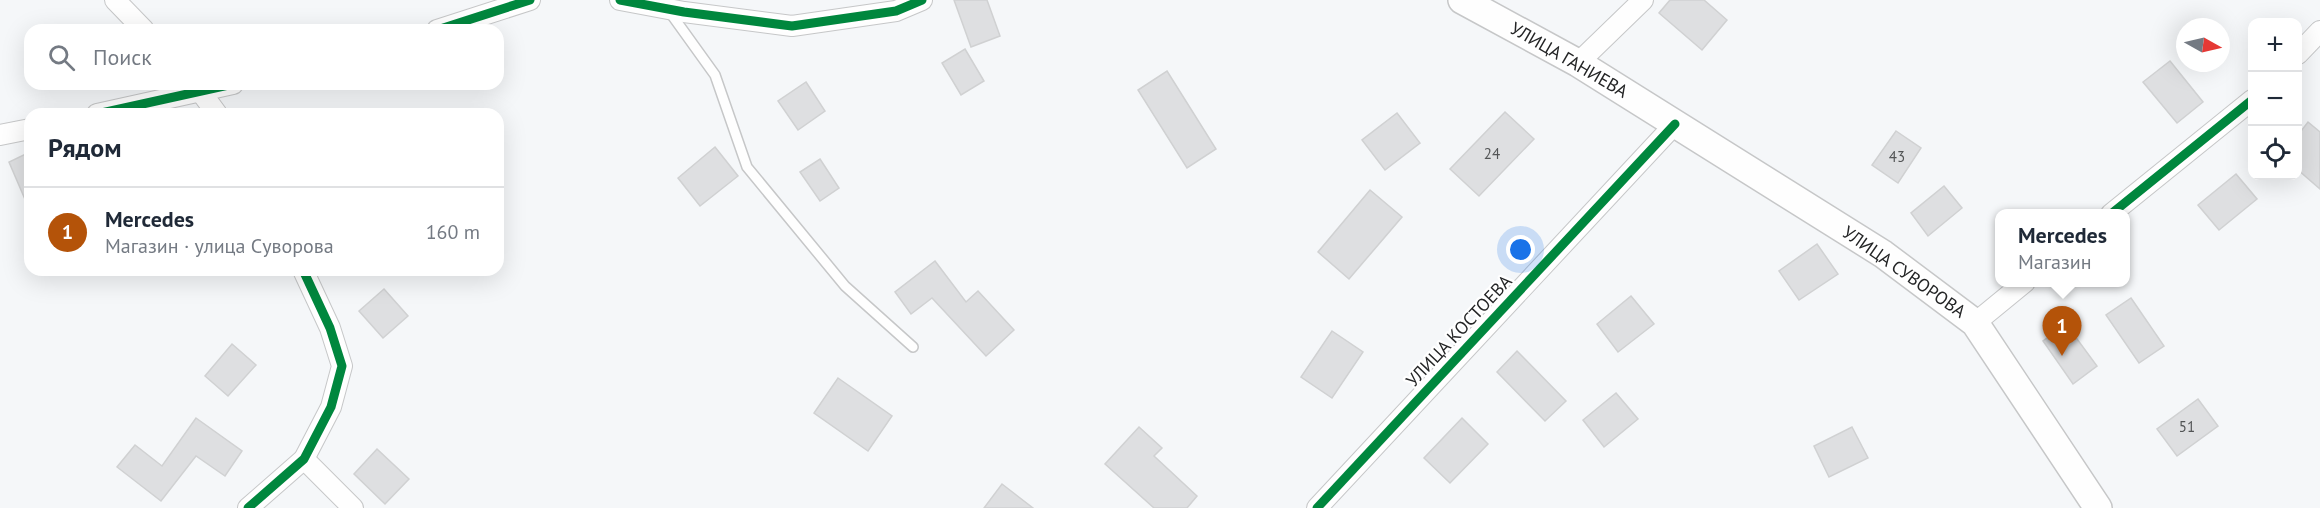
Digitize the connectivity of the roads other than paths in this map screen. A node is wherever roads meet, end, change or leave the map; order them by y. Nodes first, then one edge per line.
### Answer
1 (115, 0) edge
2 (530, 0) edge
3 (620, 0) edge
4 (922, 0) edge
5 (1462, 0) edge
6 (1643, 0) edge
7 (668, 9) junction
8 (138, 24) edge
9 (456, 24) edge
10 (2320, 32) edge
11 (2302, 50) edge
12 (1578, 63) junction
13 (187, 90) edge
14 (200, 90) edge
15 (2248, 104) edge
16 (119, 108) edge
17 (213, 108) edge
18 (1675, 124) junction
19 (24, 130) edge
20 (0, 135) edge
21 (2116, 209) edge
22 (306, 276) edge
23 (2019, 287) edge
24 (1975, 323) junction
25 (913, 347) dead end
26 (304, 459) junction
27 (248, 508) edge
28 (353, 508) edge
29 (1317, 508) edge
30 (2098, 508) edge

1 - 8 street
2 - 9 street
3 - 7 street
4 - 7 street
5 - 12 main road, УЛИЦА ГАНИЕВА
6 - 12 street
7 - 25 lane
10 - 11 street
12 - 18 main road, УЛИЦА ГАНИЕВА
13 - 16 street
14 - 17 street
15 - 21 street
18 - 24 main road, УЛИЦА СУВОРОВА
18 - 29 street, УЛИЦА КОСТОЕВА
19 - 20 street
22 - 26 street
23 - 24 street
24 - 30 main road, УЛИЦА СУВОРОВА
26 - 27 street
26 - 28 street

